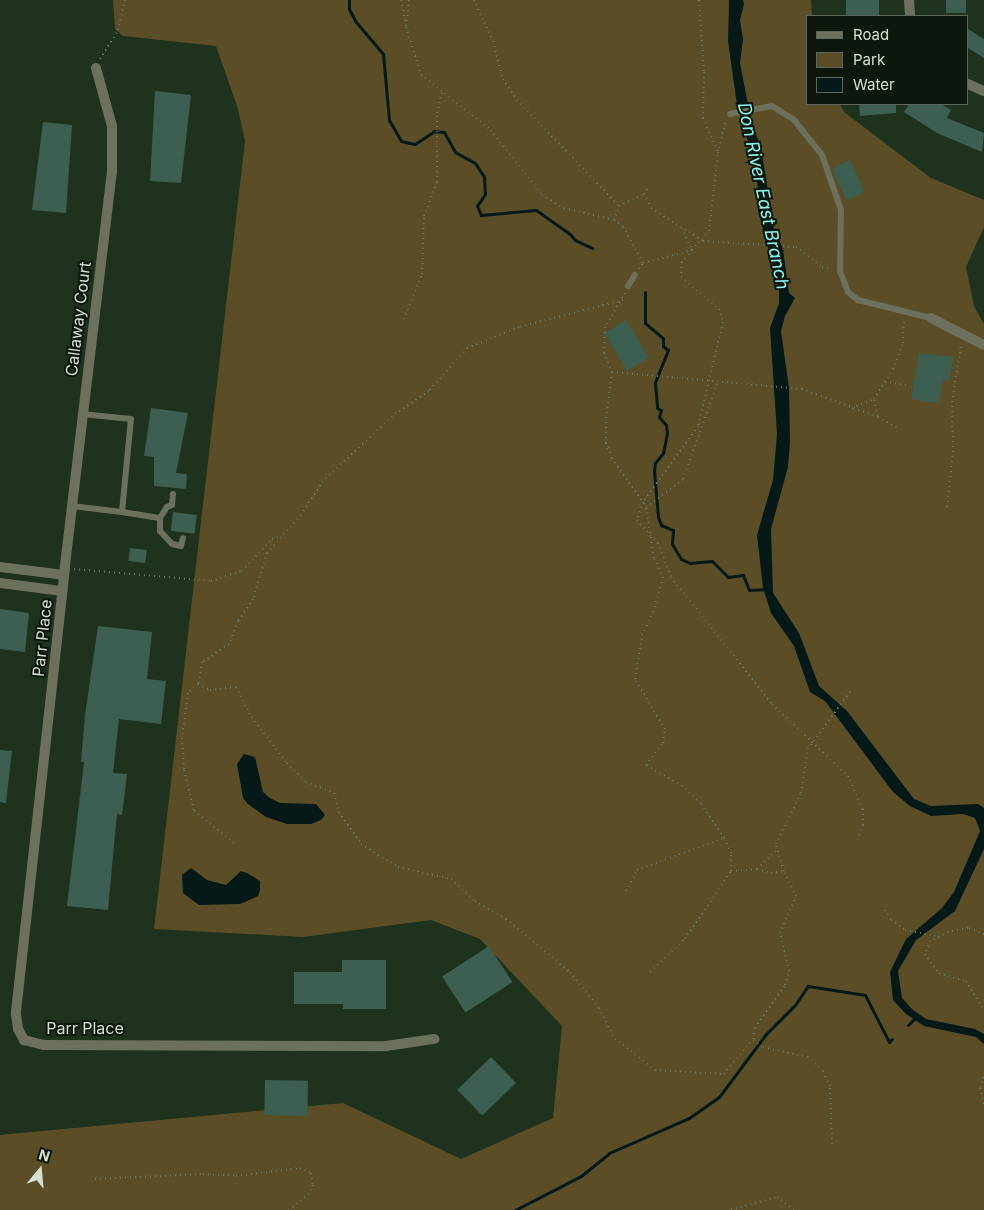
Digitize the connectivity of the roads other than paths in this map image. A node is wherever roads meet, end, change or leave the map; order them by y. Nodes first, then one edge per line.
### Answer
1 (909, 0) edge
2 (910, 15) edge
3 (96, 68) road end
4 (969, 84) edge
5 (984, 91) edge
6 (730, 114) road end
7 (635, 275) road end
8 (628, 286) road end
9 (931, 318) joint
10 (984, 346) edge
11 (82, 414) junction
12 (173, 494) dead end
13 (72, 506) junction
14 (122, 512) junction
15 (160, 518) junction
16 (182, 538) dead end
17 (0, 568) edge
18 (64, 572) junction
19 (0, 583) edge
20 (62, 591) junction
21 (434, 1039) dead end

1 - 2 street
3 - 11 street, Callaway Court
4 - 5 street
6 - 9 lane
7 - 8 lane
9 - 10 street
11 - 13 street, Callaway Court
11 - 14 lane
12 - 15 lane
13 - 14 lane
13 - 18 street, Callaway Court
14 - 15 lane
15 - 16 lane
17 - 18 street
18 - 20 street, Parr Place
19 - 20 street
20 - 21 street, Parr Place

